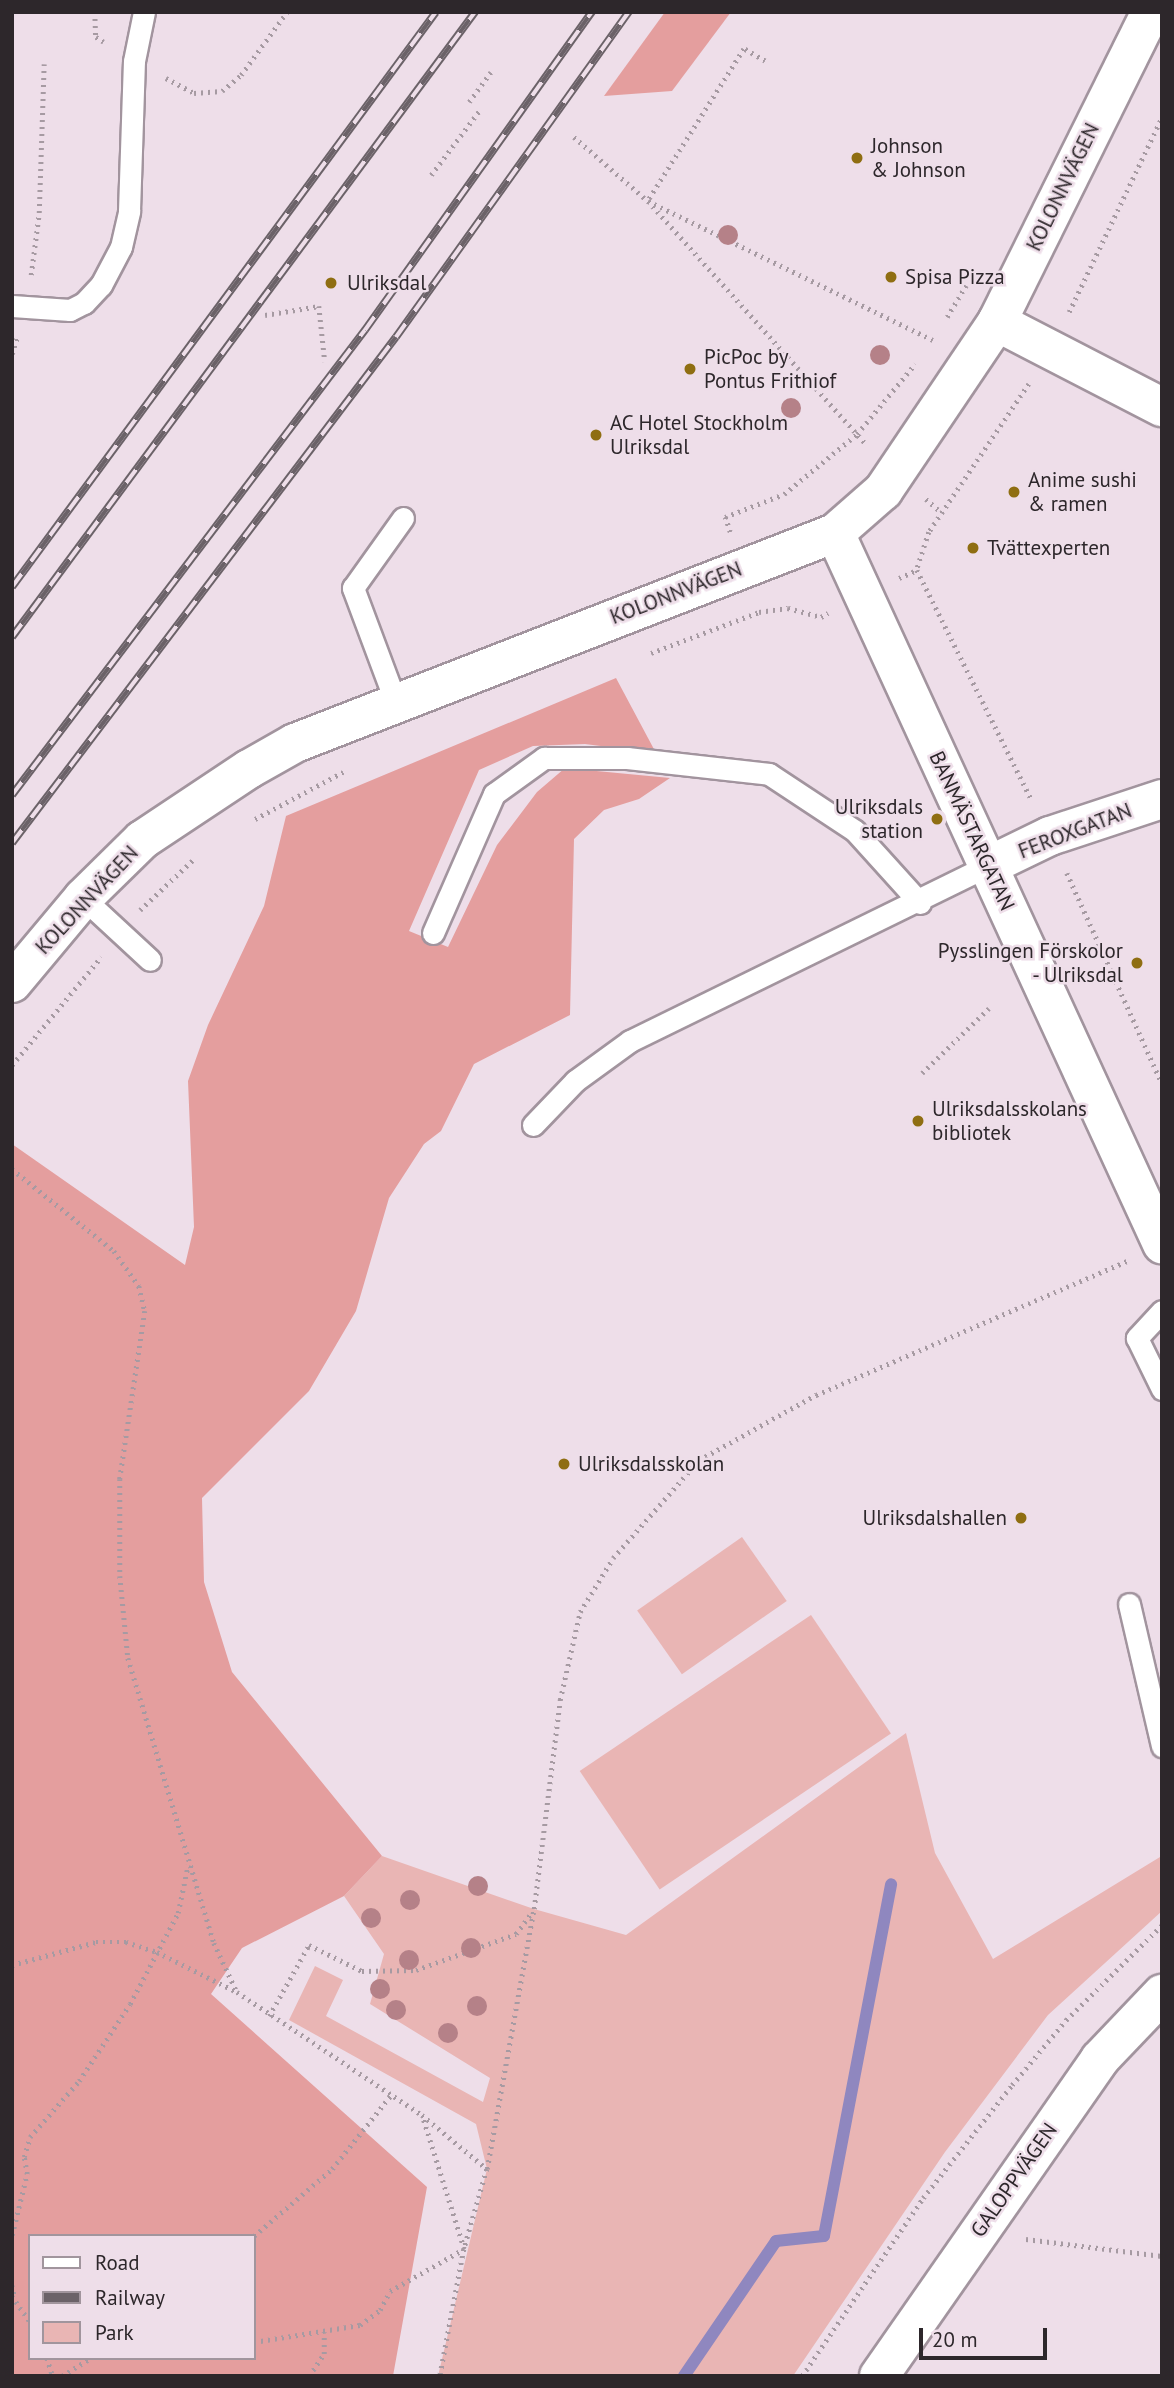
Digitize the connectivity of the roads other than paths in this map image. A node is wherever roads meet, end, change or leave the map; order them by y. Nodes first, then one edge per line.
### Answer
1 (144, 12) edge
2 (1151, 26) edge
3 (19, 306) edge
4 (997, 322) junction
5 (1162, 407) edge
6 (403, 518) dead end
7 (835, 533) junction
8 (396, 703) junction
9 (1162, 799) edge
10 (988, 866) junction
11 (83, 898) junction
12 (920, 903) junction
13 (433, 933) dead end
14 (150, 960) dead end
15 (12, 983) edge
16 (533, 1125) dead end
17 (1153, 1200) edge
18 (1151, 1249) edge
19 (1162, 1311) edge
20 (1162, 1389) edge
21 (1129, 1604) dead end
22 (1162, 1746) edge
23 (1162, 1994) edge
24 (879, 2376) edge

1 - 3 lane
2 - 4 street, KOLONNVÄGEN
4 - 5 street
4 - 7 street, KOLONNVÄGEN
6 - 8 lane
7 - 8 street, KOLONNVÄGEN
7 - 10 street, BANMÄSTARGATAN
8 - 11 street, KOLONNVÄGEN
9 - 10 street, FEROXGATAN
10 - 12 lane
10 - 17 street, BANMÄSTARGATAN
11 - 14 lane
11 - 15 street, KOLONNVÄGEN
12 - 13 lane
12 - 16 lane
17 - 18 street, BANMÄSTARGATAN
19 - 20 lane
21 - 22 lane
23 - 24 street, GALOPPVÄGEN

